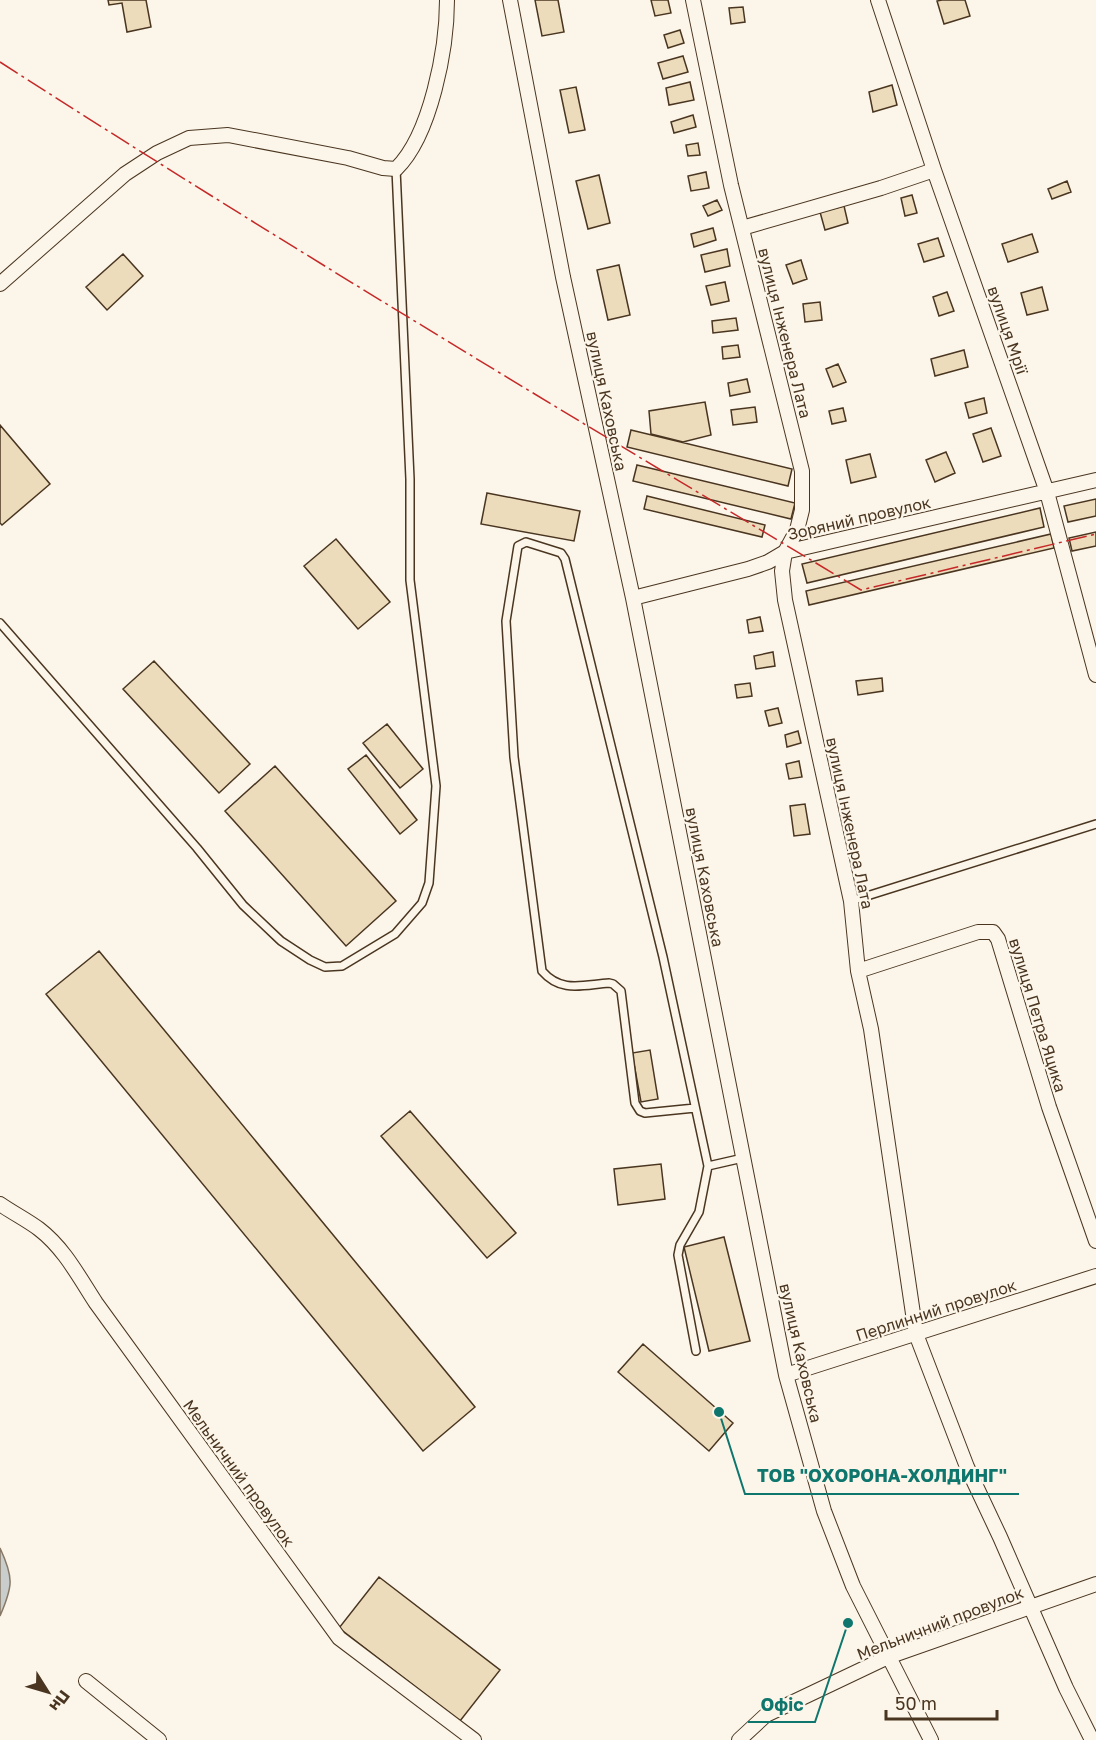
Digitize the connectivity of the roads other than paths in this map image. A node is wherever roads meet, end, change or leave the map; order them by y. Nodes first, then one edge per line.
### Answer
1 (447, 0) edge
2 (510, 0) edge
3 (693, 0) edge
4 (878, 0) edge
5 (396, 169) junction
6 (934, 170) junction
7 (742, 228) junction
8 (0, 284) edge
9 (1096, 480) edge
10 (1047, 492) junction
11 (785, 552) junction
12 (633, 598) junction
13 (0, 623) edge
14 (1096, 675) edge
15 (1096, 824) edge
16 (851, 901) junction
17 (858, 971) junction
18 (695, 1108) junction
19 (743, 1158) junction
20 (708, 1166) junction
21 (0, 1204) edge
22 (1096, 1241) edge
23 (1096, 1276) edge
24 (916, 1334) junction
25 (696, 1351) dead end
26 (786, 1375) junction
27 (1096, 1584) edge
28 (1030, 1606) junction
29 (888, 1657) junction
30 (86, 1681) dead end
31 (159, 1740) edge
32 (474, 1740) edge
33 (739, 1740) edge
34 (931, 1740) edge
35 (1092, 1740) edge

1 - 5 street
2 - 12 street, вулиця Каховська
3 - 7 street, вулиця Інженера Лата
4 - 6 street, вулиця Мрії
5 - 8 street
5 - 13 lane
6 - 7 street
6 - 10 street, вулиця Мрії
7 - 11 street, вулиця Інженера Лата
9 - 10 street, Зоряний провулок
10 - 11 street, Зоряний провулок
10 - 14 street, вулиця Мрії
11 - 12 street, Зоряний провулок
11 - 16 street, вулиця Інженера Лата
12 - 19 street, вулиця Каховська
15 - 16 lane
16 - 17 street, вулиця Інженера Лата
17 - 22 street, вулиця Петра Яцика
17 - 24 street, вулиця Інженера Лата
18 - 18 lane
18 - 20 lane
19 - 20 lane
19 - 26 street, вулиця Каховська
20 - 25 lane
21 - 32 street, Мельничний провулок
23 - 24 street, Перлинний провулок
24 - 26 street, Перлинний провулок
24 - 28 street, вулиця Інженера Лата
26 - 29 street, вулиця Каховська
27 - 28 street, Мельничний провулок
28 - 29 street, Мельничний провулок
28 - 35 street, вулиця Інженера Лата
29 - 33 street, Мельничний провулок
29 - 34 street, вулиця Каховська
30 - 31 street

